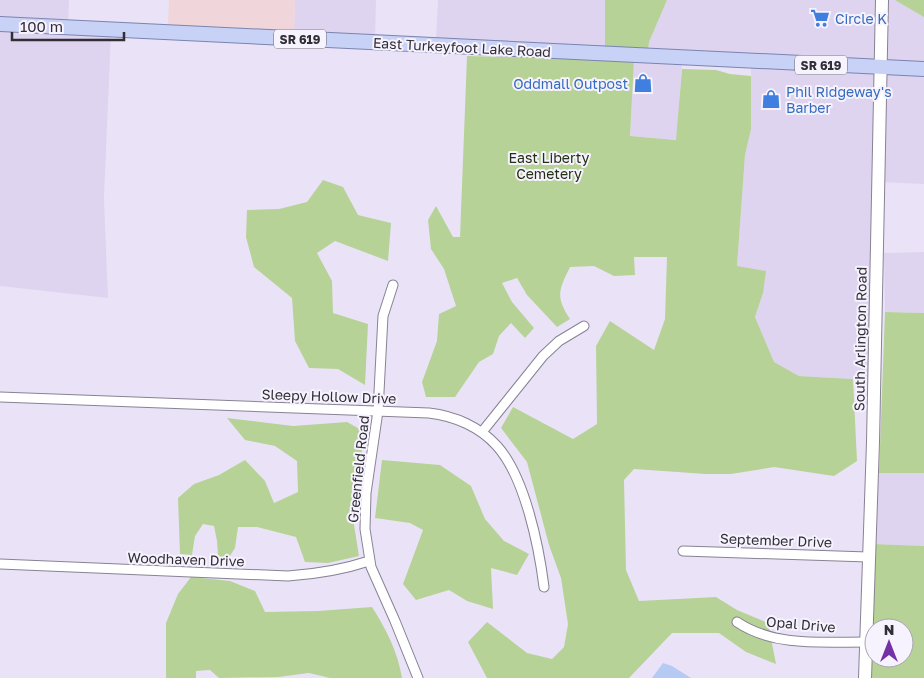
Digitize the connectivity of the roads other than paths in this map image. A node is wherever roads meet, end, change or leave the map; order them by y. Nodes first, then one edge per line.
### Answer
1 (882, 0) edge
2 (0, 24) edge
3 (880, 68) junction
4 (924, 70) edge
5 (393, 285) dead end
6 (584, 326) dead end
7 (0, 396) edge
8 (378, 411) junction
9 (482, 432) junction
10 (683, 551) dead end
11 (868, 557) junction
12 (369, 562) junction
13 (0, 564) edge
14 (544, 587) dead end
15 (867, 618) edge
16 (737, 622) dead end
17 (864, 642) edge
18 (418, 678) edge

1 - 3 main road, South Arlington Road
2 - 3 main road, East Turkeyfoot Lake Road / SR 619
3 - 4 main road, East Turkeyfoot Lake Road / SR 619
3 - 11 main road, South Arlington Road
5 - 8 street, Greenfield Road
6 - 9 street
7 - 8 street, Sleepy Hollow Drive
8 - 9 street, Sleepy Hollow Drive
8 - 12 street, Greenfield Road
9 - 14 street, Sleepy Hollow Drive
10 - 11 street, September Drive
11 - 15 main road, South Arlington Road
12 - 13 street, Woodhaven Drive
12 - 18 street, Greenfield Road
16 - 17 street, Opal Drive

